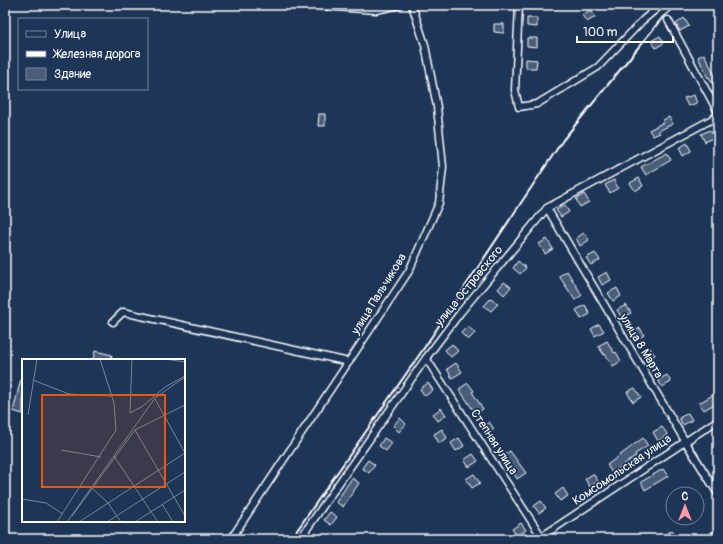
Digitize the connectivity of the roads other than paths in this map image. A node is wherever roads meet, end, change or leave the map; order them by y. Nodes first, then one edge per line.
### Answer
1 (309, 5) edge
2 (400, 5) edge
3 (412, 5) edge
4 (519, 5) edge
5 (661, 5) edge
6 (668, 20) dead end
7 (718, 112) edge
8 (718, 116) edge
9 (547, 208) junction
10 (113, 322) dead end
11 (426, 358) junction
12 (349, 362) junction
13 (718, 420) edge
14 (685, 441) junction
15 (718, 494) edge
16 (718, 533) edge
17 (541, 538) edge
18 (231, 539) edge
19 (300, 539) edge
20 (708, 539) edge

1 - 2 street
3 - 12 street, улица Пальчикова
4 - 5 street
6 - 7 street
8 - 9 street, улица Островского
9 - 11 street, улица Островского
9 - 14 street, улица 8 Марта
10 - 12 street
11 - 17 street, Степная улица
11 - 19 street, улица Островского
12 - 18 street, улица Пальчикова
13 - 14 street, Комсомольская улица
14 - 15 street, улица 8 Марта
14 - 17 street, Комсомольская улица
16 - 20 street

